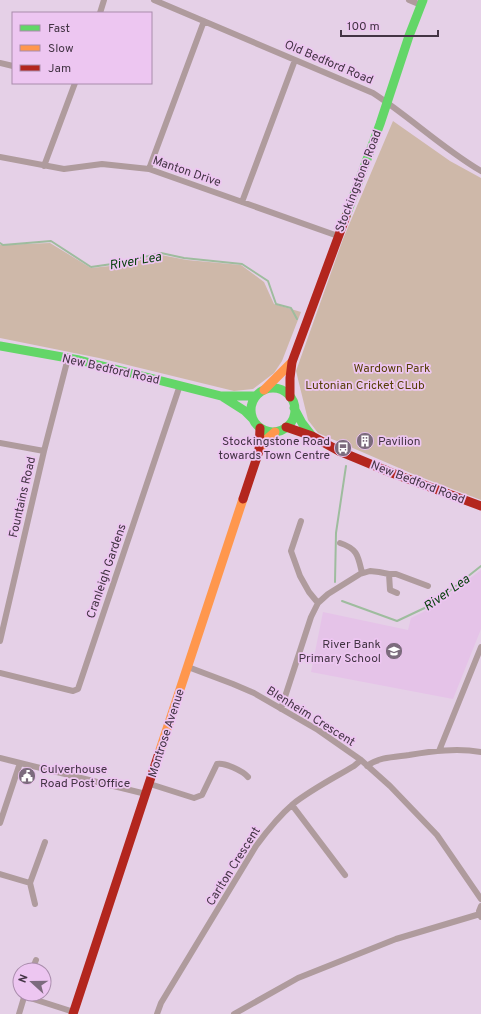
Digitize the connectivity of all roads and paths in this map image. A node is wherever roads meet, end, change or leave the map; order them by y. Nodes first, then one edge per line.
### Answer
1 (104, 0) edge
2 (154, 0) edge
3 (409, 0) edge
4 (422, 2) edge
5 (100, 12) edge
6 (204, 21) junction
7 (295, 60) junction
8 (0, 63) edge
9 (12, 66) edge
10 (75, 84) edge
11 (387, 102) junction
12 (0, 157) edge
13 (44, 166) junction
14 (149, 169) junction
15 (481, 171) edge
16 (242, 202) junction
17 (338, 236) junction
18 (0, 346) edge
19 (68, 358) junction
20 (292, 362) junction
21 (180, 385) junction
22 (264, 390) junction
23 (221, 396) junction
24 (256, 396) junction
25 (290, 397) junction
26 (294, 408) junction
27 (253, 419) junction
28 (286, 427) junction
29 (260, 428) junction
30 (275, 432) junction
31 (312, 436) junction
32 (0, 443) edge
33 (44, 451) junction
34 (259, 451) junction
35 (481, 506) edge
36 (301, 521) dead end
37 (340, 543) dead end
38 (378, 563) dead end
39 (376, 571) junction
40 (362, 573) junction
41 (389, 574) junction
42 (428, 586) dead end
43 (397, 593) dead end
44 (318, 603) junction
45 (0, 641) edge
46 (481, 647) edge
47 (188, 668) junction
48 (0, 673) edge
49 (281, 709) junction
50 (439, 751) junction
51 (481, 752) edge
52 (0, 758) edge
53 (361, 760) junction
54 (20, 763) junction
55 (367, 766) junction
56 (248, 777) dead end
57 (150, 784) junction
58 (146, 794) junction
59 (292, 805) junction
60 (0, 823) edge
61 (45, 842) dead end
62 (0, 874) edge
63 (345, 875) dead end
64 (30, 883) junction
65 (481, 899) edge
66 (35, 904) dead end
67 (481, 906) edge
68 (480, 916) edge
69 (43, 1002) edge
70 (74, 1013) edge
71 (157, 1014) edge
72 (234, 1014) edge

1 - 5 street
2 - 6 street, Old Bedford Road
3 - 4 street
4 - 11 main road, Stockingstone Road
6 - 7 street, Old Bedford Road
6 - 14 street
7 - 11 street, Old Bedford Road
7 - 16 street
8 - 9 street
10 - 13 street
11 - 15 street, Old Bedford Road
11 - 17 main road, Stockingstone Road
12 - 13 street, Manton Drive
13 - 14 street, Manton Drive
14 - 16 street, Manton Drive
16 - 17 street, Manton Drive
17 - 20 main road, Stockingstone Road
18 - 19 main road, New Bedford Road
19 - 21 main road, New Bedford Road
19 - 33 street, Fountains Road
20 - 22 main road, Stockingstone Road
20 - 25 main road, Stockingstone Road
21 - 23 main road, New Bedford Road
21 - 48 street, Cranleigh Gardens
22 - 24 main road
22 - 25 main road
23 - 24 main road, New Bedford Road
23 - 27 main road, New Bedford Road
24 - 27 main road
25 - 26 main road
26 - 28 main road
26 - 31 main road, New Bedford Road
27 - 29 main road
28 - 30 main road
28 - 31 main road, New Bedford Road
29 - 30 main road
29 - 34 main road, Montrose Avenue
30 - 34 main road, Montrose Avenue
31 - 35 main road, New Bedford Road
32 - 33 street
33 - 45 street, Fountains Road
34 - 47 main road, Montrose Avenue
36 - 44 street
37 - 40 street
38 - 39 street
39 - 40 street
39 - 41 street
40 - 44 street
41 - 42 street
41 - 43 street
44 - 49 street
46 - 50 street
47 - 49 street, Blenheim Crescent
47 - 57 main road, Montrose Avenue
49 - 53 street, Blenheim Crescent
50 - 51 street
50 - 55 street
52 - 54 street
53 - 55 street, Blenheim Crescent
53 - 59 street, Carlton Crescent
54 - 58 street
54 - 60 street
55 - 65 street, Blenheim Crescent
56 - 57 street
57 - 58 main road, Montrose Avenue
58 - 70 main road, Montrose Avenue
59 - 63 street
59 - 71 street, Carlton Crescent
61 - 64 street
62 - 64 street
64 - 66 street
67 - 68 street
68 - 72 street
69 - 70 street

